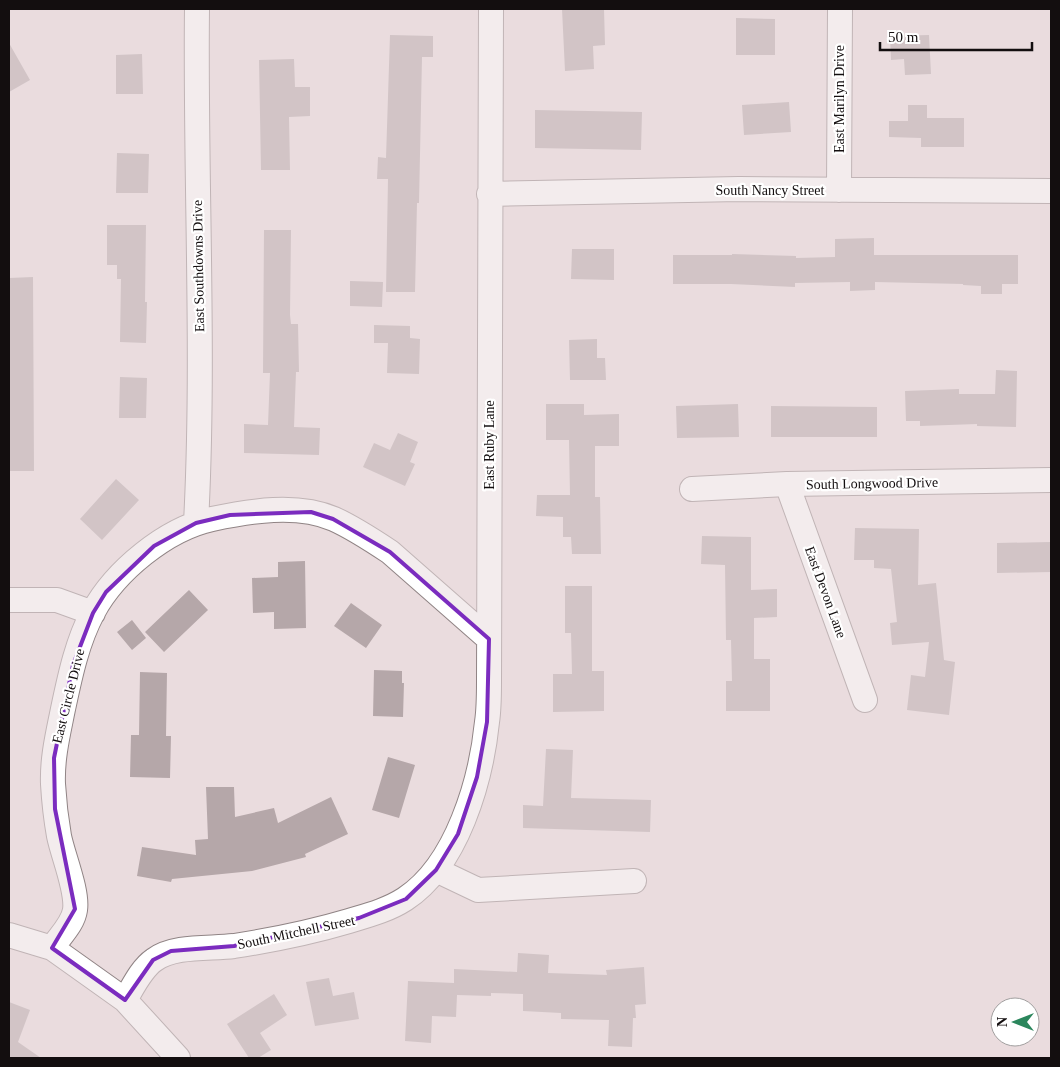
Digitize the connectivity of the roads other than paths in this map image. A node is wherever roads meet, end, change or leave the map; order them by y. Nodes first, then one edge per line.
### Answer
1 (197, 9) edge
2 (491, 9) edge
3 (840, 9) edge
4 (839, 190) junction
5 (1051, 191) edge
6 (490, 194) junction
7 (1051, 480) edge
8 (787, 484) junction
9 (692, 489) dead end
10 (196, 523) junction
11 (9, 600) edge
12 (93, 613) junction
13 (489, 639) junction
14 (865, 700) dead end
15 (436, 870) junction
16 (634, 881) dead end
17 (9, 935) edge
18 (52, 948) junction
19 (125, 1000) junction
20 (178, 1058) edge

1 - 10 street, East Southdowns Drive
2 - 6 street, East Ruby Lane
3 - 4 street, East Marilyn Drive
4 - 5 street, South Nancy Street
4 - 6 street, South Nancy Street
6 - 13 street, East Ruby Lane
7 - 8 street, South Longwood Drive
8 - 9 street, South Longwood Drive
8 - 14 street, East Devon Lane
10 - 12 street, East Circle Drive
10 - 13 street, East Circle Drive
11 - 12 street
12 - 18 street, East Circle Drive
13 - 15 street, East Ruby Lane
15 - 16 street
15 - 19 street, South Mitchell Street
17 - 18 street
18 - 19 street
19 - 20 street

